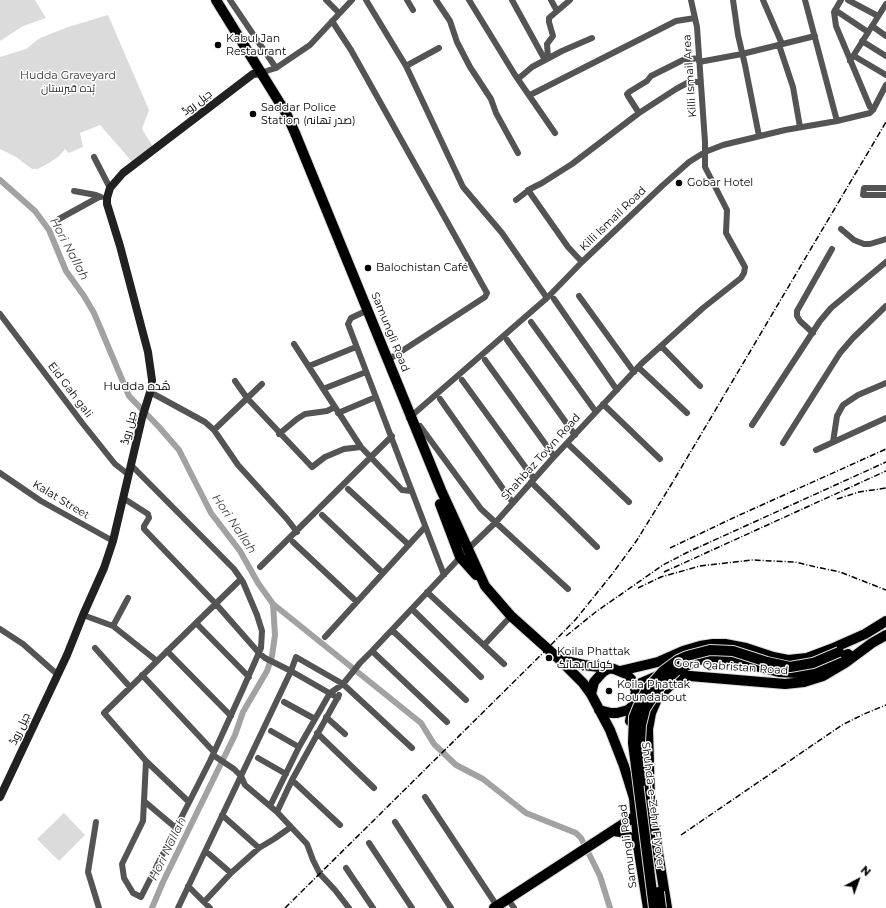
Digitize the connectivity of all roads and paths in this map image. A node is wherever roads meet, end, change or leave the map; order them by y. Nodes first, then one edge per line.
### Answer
1 (208, 0) edge
2 (216, 0) edge
3 (230, 0) edge
4 (326, 0) edge
5 (352, 0) edge
6 (366, 0) edge
7 (407, 0) edge
8 (469, 0) edge
9 (512, 0) edge
10 (551, 0) edge
11 (570, 0) edge
12 (691, 0) edge
13 (733, 0) edge
14 (763, 0) edge
15 (805, 0) edge
16 (841, 0) edge
17 (848, 0) edge
18 (883, 0) edge
19 (438, 1) edge
20 (886, 3) edge
21 (413, 10) dead end
22 (835, 10) junction
23 (557, 11) junction
24 (339, 13) junction
25 (881, 15) edge
26 (695, 18) junction
27 (332, 21) junction
28 (870, 29) junction
29 (815, 36) junction
30 (886, 36) edge
31 (592, 38) dead end
32 (862, 42) junction
33 (780, 45) junction
34 (439, 48) dead end
35 (742, 54) junction
36 (886, 56) edge
37 (852, 58) junction
38 (547, 59) junction
39 (699, 60) junction
40 (406, 66) junction
41 (276, 68) junction
42 (257, 74) junction
43 (886, 75) edge
44 (518, 79) junction
45 (700, 82) junction
46 (886, 85) edge
47 (530, 95) junction
48 (873, 110) junction
49 (639, 113) junction
50 (837, 121) junction
51 (800, 127) junction
52 (555, 133) dead end
53 (759, 136) junction
54 (705, 152) junction
55 (518, 153) dead end
56 (94, 157) dead end
57 (110, 188) junction
58 (886, 188) edge
59 (528, 190) junction
60 (74, 191) dead end
61 (886, 195) edge
62 (103, 197) junction
63 (516, 200) dead end
64 (59, 219) dead end
65 (841, 229) dead end
66 (886, 239) edge
67 (832, 249) dead end
68 (582, 262) junction
69 (886, 262) edge
70 (744, 273) joint
71 (579, 296) dead end
72 (547, 298) junction
73 (554, 299) dead end
74 (886, 306) edge
75 (365, 311) junction
76 (0, 314) edge
77 (531, 322) dead end
78 (813, 333) junction
79 (507, 340) dead end
80 (294, 344) dead end
81 (661, 346) junction
82 (356, 347) junction
83 (388, 360) junction
84 (485, 360) dead end
85 (309, 366) junction
86 (638, 367) junction
87 (366, 372) junction
88 (634, 372) junction
89 (462, 380) dead end
90 (235, 382) dead end
91 (886, 383) edge
92 (262, 384) dead end
93 (700, 386) dead end
94 (323, 389) junction
95 (617, 390) junction
96 (150, 392) junction
97 (376, 397) junction
98 (247, 398) junction
99 (440, 399) dead end
100 (603, 404) junction
101 (334, 407) junction
102 (596, 412) junction
103 (338, 413) junction
104 (687, 413) dead end
105 (409, 417) junction
106 (886, 418) edge
107 (752, 425) dead end
108 (420, 426) dead end
109 (214, 430) junction
110 (280, 434) junction
111 (575, 435) junction
112 (392, 436) junction
113 (833, 442) junction
114 (783, 443) dead end
115 (567, 444) junction
116 (361, 447) junction
117 (816, 450) dead end
118 (554, 456) junction
119 (372, 457) junction
120 (660, 459) dead end
121 (131, 465) junction
122 (0, 473) edge
123 (128, 475) junction
124 (533, 480) junction
125 (348, 489) dead end
126 (411, 491) junction
127 (123, 498) junction
128 (629, 502) dead end
129 (513, 503) junction
130 (322, 515) dead end
131 (496, 522) junction
132 (425, 527) junction
133 (297, 532) junction
134 (113, 541) junction
135 (293, 542) dead end
136 (408, 545) junction
137 (597, 547) dead end
138 (468, 549) junction
139 (460, 557) junction
140 (260, 567) dead end
141 (383, 573) junction
142 (444, 575) junction
143 (241, 579) junction
144 (485, 586) junction
145 (568, 589) dead end
146 (427, 592) junction
147 (128, 598) dead end
148 (357, 602) junction
149 (216, 604) junction
150 (412, 609) junction
151 (83, 614) junction
152 (511, 616) junction
153 (886, 622) edge
154 (196, 623) junction
155 (113, 626) junction
156 (0, 629) edge
157 (392, 630) junction
158 (865, 634) junction
159 (886, 635) edge
160 (325, 637) dead end
161 (872, 643) junction
162 (484, 645) junction
163 (95, 648) dead end
164 (167, 651) junction
165 (372, 652) junction
166 (259, 653) junction
167 (841, 654) junction
168 (559, 659) junction
169 (157, 661) junction
170 (504, 664) dead end
171 (608, 669) junction
172 (292, 671) junction
173 (620, 671) junction
174 (58, 675) junction
175 (142, 675) junction
176 (684, 676) junction
177 (249, 677) junction
178 (481, 677) dead end
179 (342, 685) junction
180 (634, 686) junction
181 (130, 687) junction
182 (330, 693) junction
183 (591, 694) junction
184 (338, 698) junction
185 (466, 700) dead end
186 (284, 702) dead end
187 (633, 706) junction
188 (600, 710) junction
189 (231, 716) junction
190 (326, 717) junction
191 (315, 719) junction
192 (447, 722) dead end
193 (271, 731) dead end
194 (317, 733) junction
195 (345, 734) dead end
196 (300, 746) junction
197 (412, 748) dead end
198 (215, 755) junction
199 (258, 758) dead end
200 (146, 761) junction
201 (286, 774) junction
202 (241, 776) junction
203 (292, 780) junction
204 (374, 788) dead end
205 (0, 797) edge
206 (425, 797) dead end
207 (650, 800) junction
208 (144, 801) junction
209 (189, 802) junction
210 (635, 804) junction
211 (270, 806) junction
212 (277, 812) junction
213 (222, 815) junction
214 (637, 815) junction
215 (96, 822) dead end
216 (395, 822) dead end
217 (340, 825) dead end
218 (291, 827) junction
219 (176, 828) junction
220 (613, 831) junction
221 (369, 843) dead end
222 (259, 848) junction
223 (639, 849) junction
224 (575, 853) junction
225 (209, 854) dead end
226 (346, 868) dead end
227 (231, 873) junction
228 (188, 886) junction
229 (508, 899) junction
230 (205, 901) junction
231 (495, 905) edge
232 (99, 908) edge
233 (178, 908) edge
234 (210, 908) edge
235 (349, 908) edge
236 (373, 908) edge
237 (412, 908) edge
238 (451, 908) edge
239 (486, 908) edge
240 (514, 908) edge
241 (648, 908) edge
242 (654, 908) edge
243 (661, 908) edge
244 (667, 908) edge

1 - 42 main road, Samungli Road
2 - 42 main road, Samungli Road
3 - 41 street
4 - 24 street
5 - 24 street
6 - 40 street
7 - 21 street
8 - 44 street
9 - 38 street
10 - 23 street
11 - 23 street
12 - 26 street, Killi Ismail Area
13 - 35 street
14 - 33 street
15 - 29 street
16 - 22 street
17 - 25 street
18 - 20 street
19 - 55 street
20 - 25 street
22 - 28 street
22 - 37 street
23 - 38 street
24 - 27 street
25 - 28 street
26 - 39 street, Killi Ismail Area
26 - 47 street
27 - 41 street
27 - 83 street
28 - 30 street
28 - 32 street
29 - 33 street
29 - 50 street
31 - 38 street
32 - 36 street
32 - 37 street
33 - 35 street
33 - 51 street
34 - 40 street
35 - 39 street
35 - 53 street
37 - 43 street
37 - 48 street
38 - 44 street
39 - 45 street, Killi Ismail Area
39 - 49 street
40 - 72 street
41 - 42 street
42 - 57 main road, جیل روڈ
42 - 75 main road, Samungli Road
44 - 47 street
45 - 49 street
45 - 54 street, Killi Ismail Area
46 - 48 street
47 - 52 street
48 - 50 street, Killi Ismail Road
49 - 59 street
50 - 51 street, Killi Ismail Road
51 - 53 street, Killi Ismail Road
53 - 54 street, Killi Ismail Road
54 - 68 street, Killi Ismail Road
54 - 70 street, Killi Ismail Area
56 - 57 street
57 - 62 main road, جیل روڈ
58 - 61 street
59 - 63 street
59 - 68 street
60 - 62 street
62 - 64 street
62 - 96 main road, جیل روڈ
65 - 66 street
67 - 78 street
68 - 72 street, Killi Ismail Road
69 - 78 street
70 - 81 street, Shahbaz Town Road
71 - 88 street
72 - 105 street, Killi Ismail Road
73 - 95 street
74 - 114 street
75 - 82 street
75 - 83 main road, Samungli Road
75 - 105 main road, Samungli Road
76 - 123 street, Eid Gah gali
77 - 102 street
78 - 107 street
79 - 111 street
80 - 85 street
81 - 86 street, Shahbaz Town Road
81 - 93 street
82 - 85 street
82 - 87 street
83 - 105 main road, Samungli Road
84 - 118 street
85 - 94 street
86 - 88 street, Shahbaz Town Road
86 - 104 street
87 - 94 street
87 - 97 street
88 - 95 street, Shahbaz Town Road
89 - 124 street
90 - 98 street
91 - 113 street
92 - 98 street
94 - 101 street
95 - 100 street, Shahbaz Town Road
96 - 109 street
96 - 121 main road, جیل روڈ
97 - 103 street
97 - 112 street
98 - 109 street
98 - 110 street
99 - 129 street
100 - 102 street, Shahbaz Town Road
100 - 120 street
101 - 103 street
101 - 110 street
102 - 111 street, Shahbaz Town Road
103 - 116 street
105 - 138 main road, Samungli Road
105 - 139 main road
106 - 113 street
108 - 131 street
109 - 133 street
110 - 116 street
111 - 115 street, Shahbaz Town Road
112 - 119 street
112 - 126 street
113 - 117 street
115 - 118 street, Shahbaz Town Road
115 - 128 street
116 - 119 street
118 - 124 street, Shahbaz Town Road
119 - 126 street
119 - 133 street
121 - 123 main road, جیل روڈ
121 - 143 street
122 - 134 street, Kalat Street
123 - 127 main road, جیل روڈ
124 - 129 street, Shahbaz Town Road
124 - 137 street
125 - 136 street
126 - 132 street
127 - 134 main road, جیل روڈ
127 - 149 street
129 - 131 street, Shahbaz Town Road
130 - 141 street
131 - 138 street, Shahbaz Town Road
131 - 145 street
132 - 136 street
132 - 142 street
133 - 140 street
134 - 151 main road, جیل روڈ
135 - 148 street
136 - 141 street
138 - 139 street, Shahbaz Town Road
138 - 144 main road, Samungli Road
139 - 142 street, Shahbaz Town Road
139 - 144 main road
141 - 148 street
142 - 146 street, Shahbaz Town Road
143 - 149 street
143 - 166 street
144 - 152 main road, Samungli Road
146 - 150 street, Shahbaz Town Road
146 - 162 street
147 - 155 street
148 - 160 street
149 - 154 street
149 - 166 street
150 - 157 street, Shahbaz Town Road
150 - 178 street
151 - 155 street
151 - 174 main road, جیل روڈ
152 - 162 street
152 - 168 main road, Samungli Road
153 - 158 main road, Gora Qabristan Road
154 - 164 street
154 - 177 street
155 - 169 street
156 - 174 street
157 - 165 street, Shahbaz Town Road
157 - 185 street
158 - 167 main road, Shuhda-e-Zehri Flyover
158 - 173 main road, Gora Qabristan Road
159 - 161 main road, Gora Qabristan Road
161 - 167 main road, Shuhda-e-Zehri Flyover
161 - 176 main road, Gora Qabristan Road
162 - 170 street
163 - 181 street
164 - 169 street
164 - 189 street
165 - 179 street, Shahbaz Town Road
165 - 192 street
166 - 172 street
166 - 177 street
167 - 242 main road, Shuhda-e-Zehri Flyover, bridge
167 - 243 main road, Shuhda-e-Zehri Flyover, bridge
168 - 171 main road, Samungli Road
168 - 183 main road, Samungli Road
169 - 175 street
171 - 173 main road, Samungli Road
171 - 183 main road
172 - 179 street
172 - 182 street
172 - 202 street
173 - 180 main road
174 - 205 main road, جیل روڈ
175 - 181 street
175 - 198 street
176 - 180 main road, Gora Qabristan Road
176 - 207 main road
177 - 189 street
179 - 182 street
179 - 184 street
179 - 197 street
180 - 187 main road
181 - 200 street
182 - 184 street
182 - 191 street
183 - 188 main road, Samungli Road
184 - 190 street
186 - 191 street
187 - 188 main road
187 - 207 main road
188 - 210 main road, Samungli Road
189 - 198 street
190 - 194 street
190 - 195 street
191 - 196 street
193 - 196 street
194 - 203 street
194 - 204 street
196 - 201 street
198 - 202 street
198 - 209 street
199 - 201 street
200 - 208 street
200 - 209 street
201 - 211 street
202 - 211 street
202 - 213 street
203 - 212 street
203 - 217 street
206 - 231 street
207 - 214 main road
207 - 244 main road
208 - 219 street
208 - 219 street
209 - 219 street
210 - 214 main road, Samungli Road
210 - 224 main road
211 - 212 street
212 - 218 street
213 - 222 street
213 - 228 street
214 - 220 main road
214 - 223 main road, Samungli Road
215 - 232 street
216 - 238 street
218 - 222 street
218 - 235 street
220 - 223 main road
220 - 224 main road
221 - 237 street
222 - 227 street
223 - 241 main road, Samungli Road
224 - 229 main road
224 - 231 main road
225 - 227 street
226 - 236 street
227 - 230 street
228 - 230 street
228 - 233 street
229 - 231 main road
229 - 240 street
230 - 234 street
231 - 239 main road

